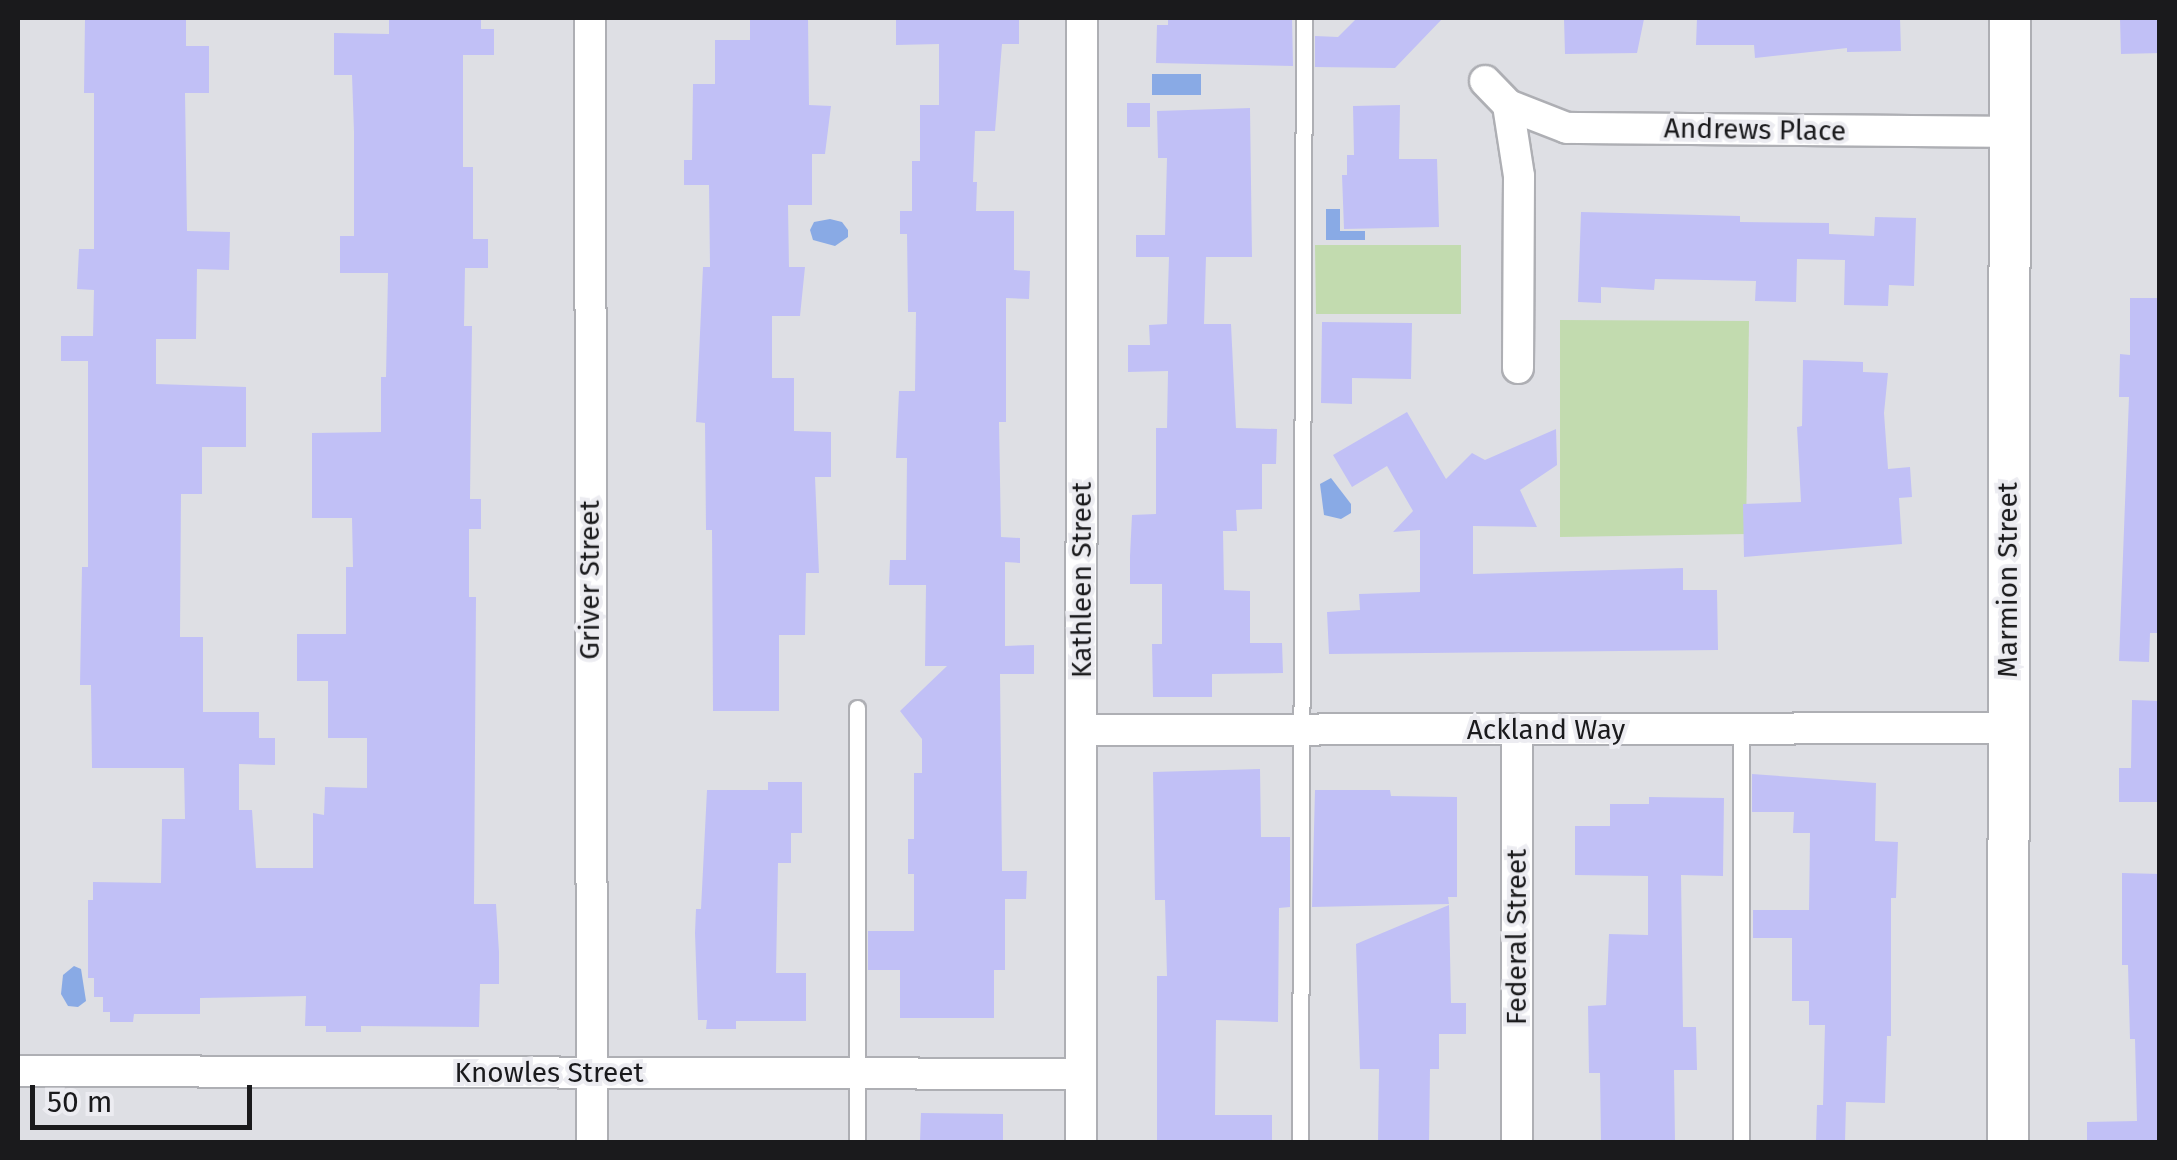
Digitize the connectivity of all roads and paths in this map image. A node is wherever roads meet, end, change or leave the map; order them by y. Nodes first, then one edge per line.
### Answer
1 (590, 18) edge
2 (1082, 18) edge
3 (1304, 18) edge
4 (2010, 18) edge
5 (1485, 81) dead end
6 (1508, 105) junction
7 (2007, 132) junction
8 (1518, 368) dead end
9 (857, 708) dead end
10 (2009, 728) junction
11 (1082, 730) junction
12 (1299, 730) junction
13 (1517, 730) junction
14 (1741, 730) junction
15 (18, 1072) edge
16 (591, 1073) junction
17 (857, 1073) junction
18 (1081, 1074) junction
19 (592, 1142) edge
20 (858, 1142) edge
21 (1081, 1142) edge
22 (1300, 1142) edge
23 (1518, 1142) edge
24 (1741, 1142) edge
25 (2008, 1142) edge

1 - 16 street, Griver Street
2 - 11 street, Kathleen Street
3 - 12 lane
4 - 7 street, Marmion Street
5 - 6 street, Andrews Place
6 - 7 street, Andrews Place
6 - 8 street
7 - 10 street, Marmion Street
9 - 17 lane
10 - 14 street, Ackland Way
10 - 25 street, Marmion Street
11 - 12 street, Ackland Way
11 - 18 street, Kathleen Street
12 - 13 street, Ackland Way
12 - 22 lane
13 - 14 street, Ackland Way
13 - 23 street, Federal Street
14 - 24 lane
15 - 16 street, Knowles Street
16 - 17 street, Knowles Street
16 - 19 street, Griver Street
17 - 18 street, Knowles Street
17 - 20 lane
18 - 21 street, Kathleen Street

